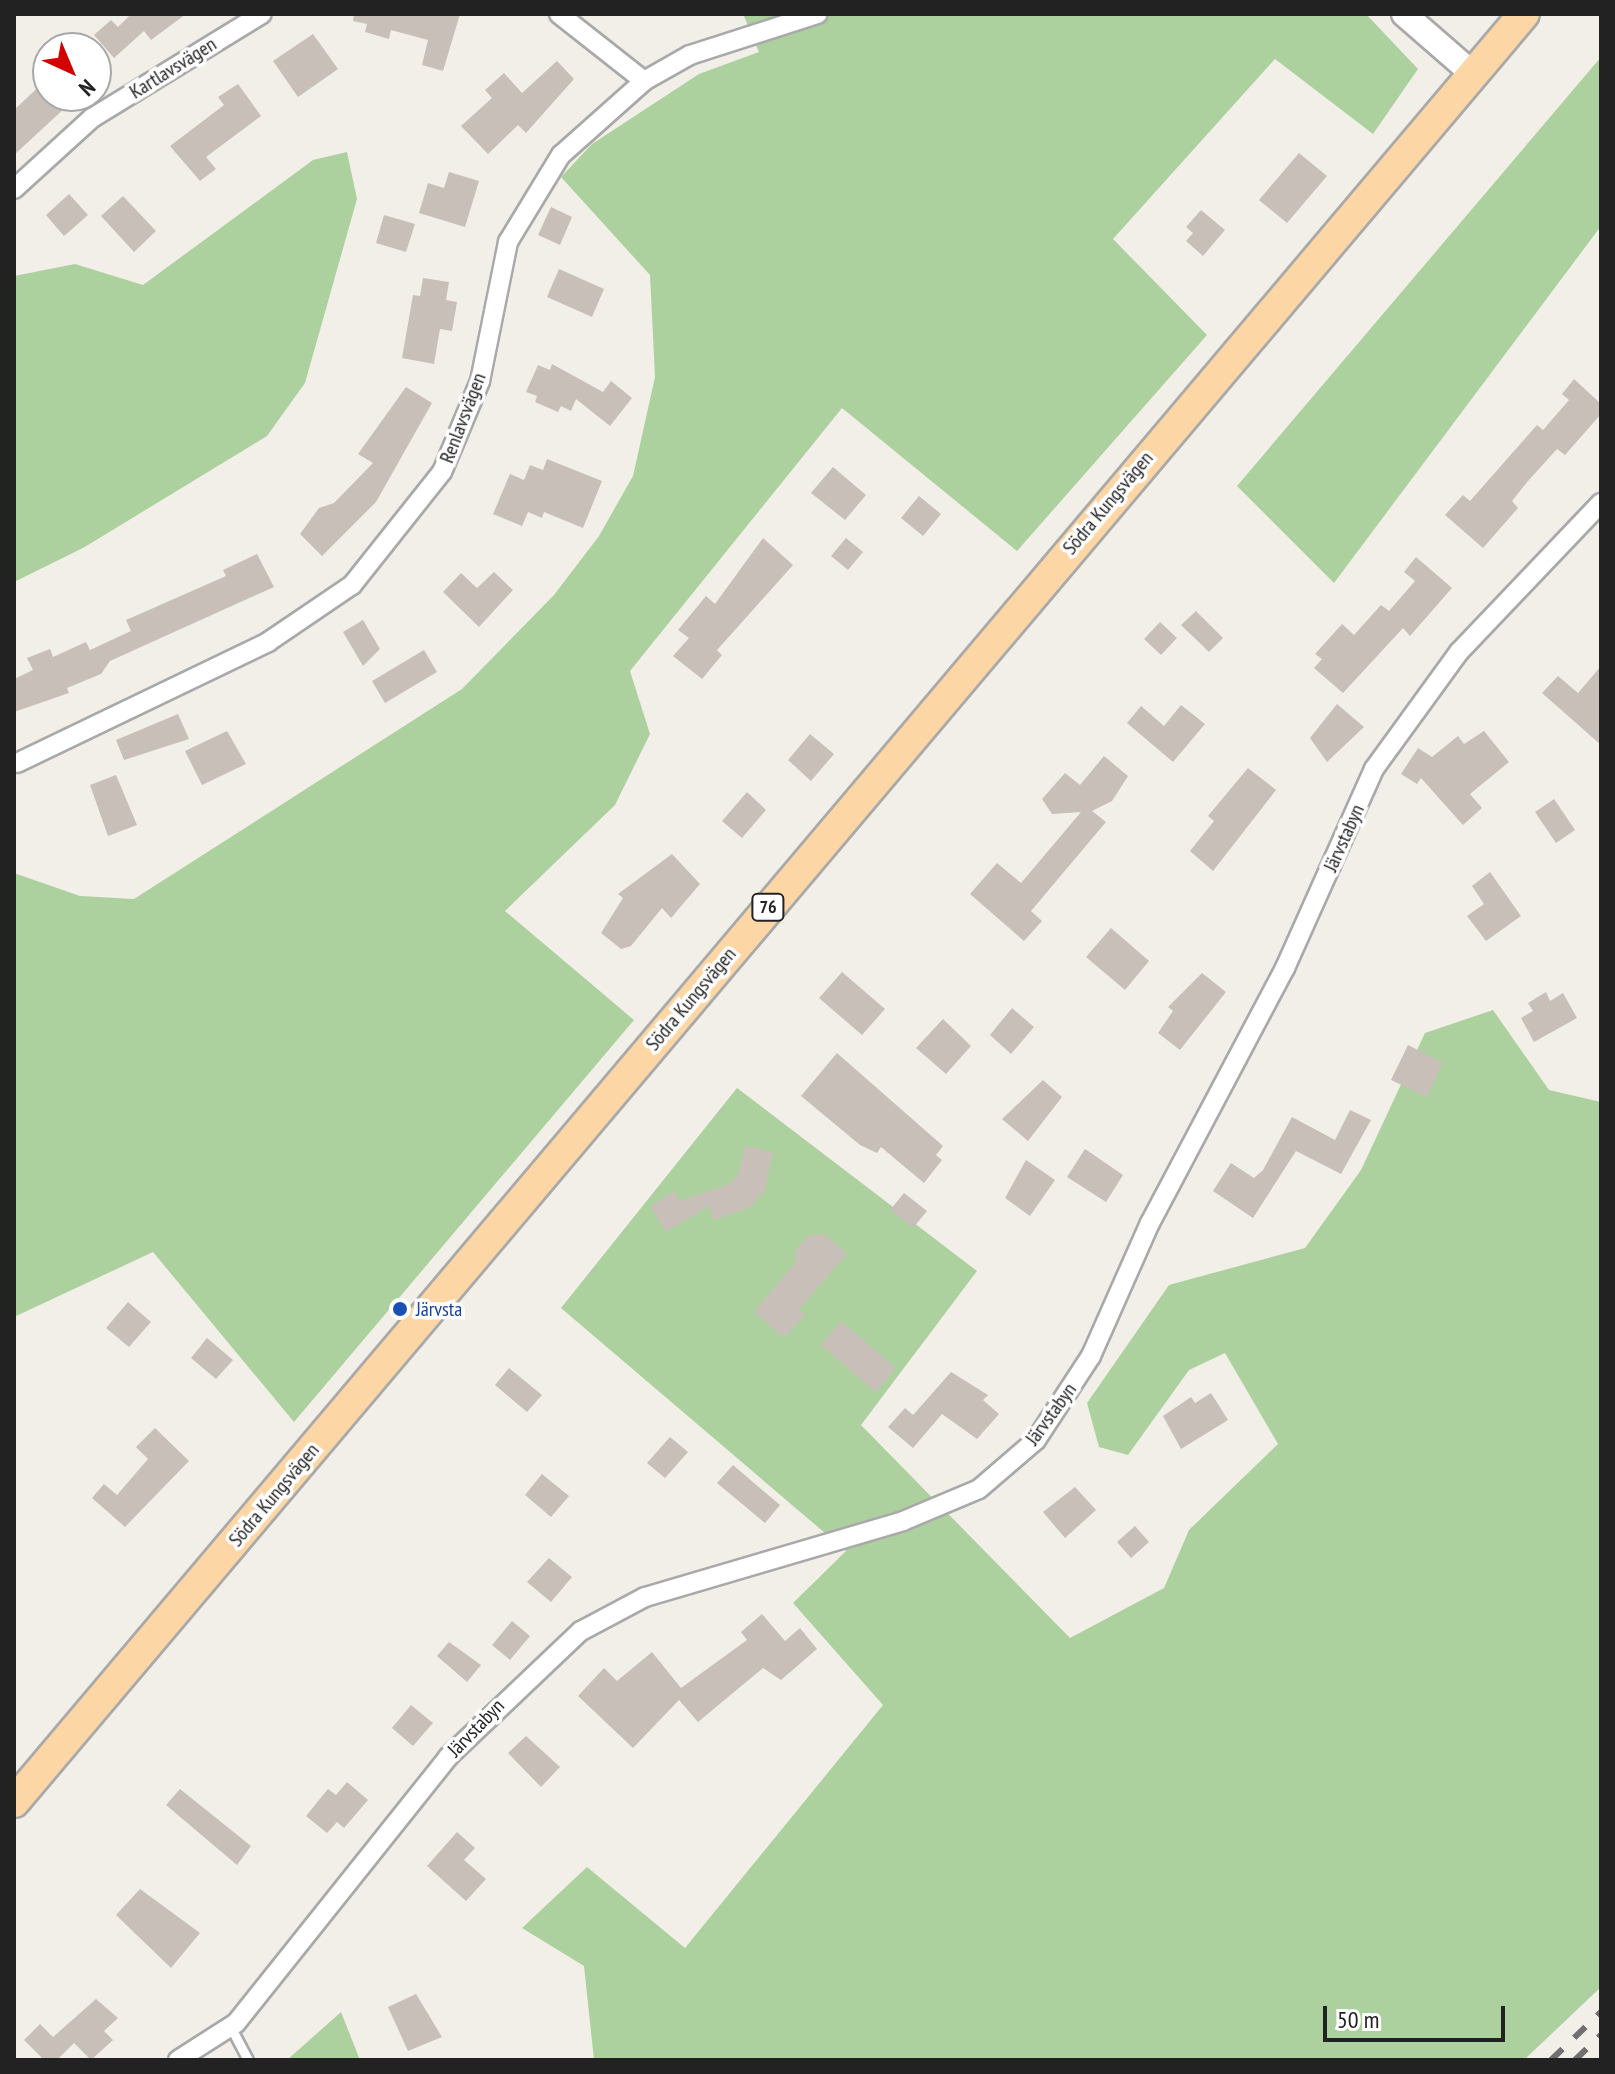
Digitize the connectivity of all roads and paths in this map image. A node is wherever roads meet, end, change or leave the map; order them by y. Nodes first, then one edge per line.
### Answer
1 (262, 14) edge
2 (559, 14) edge
3 (818, 14) edge
4 (1404, 14) edge
5 (1524, 14) edge
6 (1473, 74) junction
7 (644, 81) junction
8 (14, 189) edge
9 (1601, 503) edge
10 (17, 763) dead end
11 (14, 1802) edge
12 (230, 2026) junction
13 (178, 2060) edge
14 (248, 2060) edge

1 - 8 street, Kartlavsvägen
2 - 7 street
3 - 7 street, Renlavsvägen
4 - 6 street
5 - 6 main road, Södra Kungsvägen / 76
6 - 11 main road, Södra Kungsvägen / 76
7 - 10 street, Renlavsvägen
9 - 12 street, Järvstabyn
12 - 13 street, Järvstabyn
12 - 14 lane

